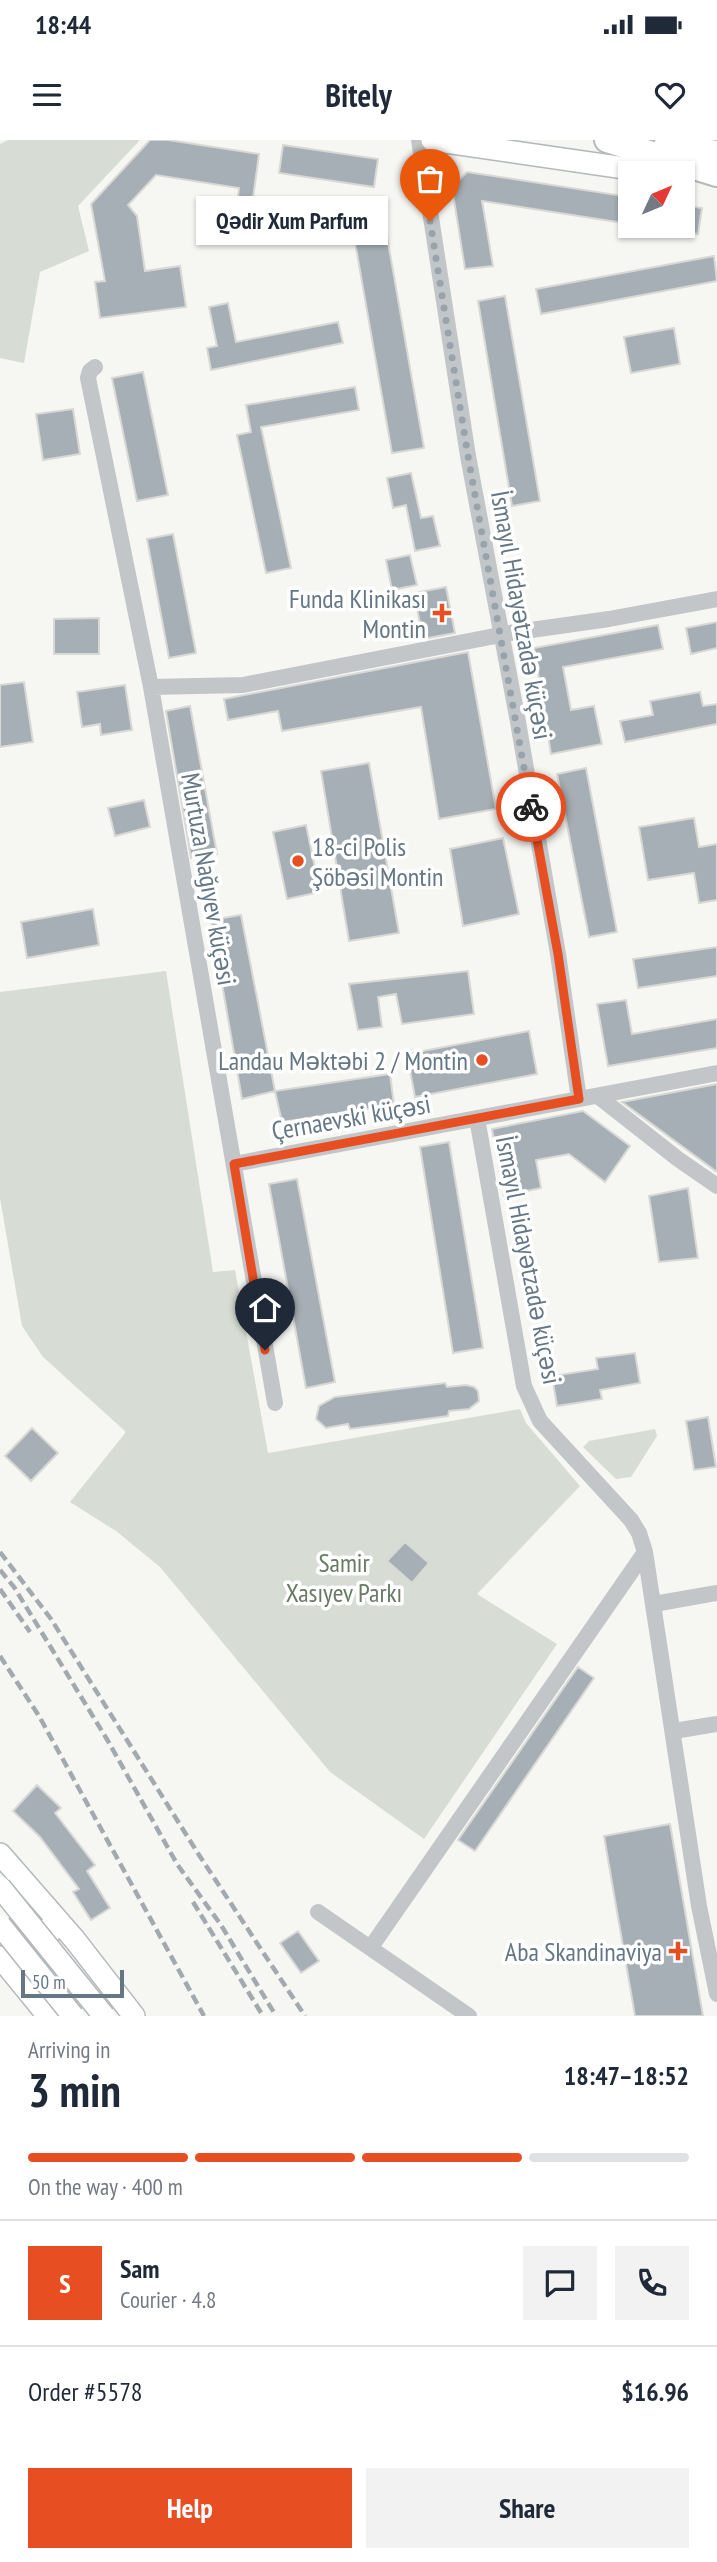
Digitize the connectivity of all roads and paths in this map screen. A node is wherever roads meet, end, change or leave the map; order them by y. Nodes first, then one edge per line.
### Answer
1 (419, 140) edge
2 (432, 140) edge
3 (607, 140) edge
4 (624, 140) edge
5 (717, 153) edge
6 (618, 167) edge
7 (695, 179) edge
8 (714, 181) edge
9 (95, 367) dead end
10 (717, 599) edge
11 (501, 634) junction
12 (150, 687) junction
13 (717, 1073) edge
14 (599, 1097) junction
15 (579, 1099) junction
16 (477, 1118) junction
17 (234, 1164) junction
18 (717, 1186) edge
19 (275, 1403) dead end
20 (645, 1552) junction
21 (717, 1592) edge
22 (654, 1604) junction
23 (717, 1724) edge
24 (674, 1731) junction
25 (3, 1860) edge
26 (0, 1887) edge
27 (47, 1909) junction
28 (318, 1912) dead end
29 (0, 1925) edge
30 (371, 1947) junction
31 (1, 1960) edge
32 (717, 1994) edge
33 (48, 2016) edge
34 (73, 2016) edge
35 (104, 2016) edge
36 (134, 2016) edge
37 (469, 2016) edge

1 - 11 street, İsmayıl Hidayətzadə küçəsi
2 - 6 main road
3 - 8 highway
4 - 5 highway
7 - 8 main road
9 - 12 street, Murtuza Nağıyev küçəsi
10 - 11 street
11 - 12 street
11 - 15 street, İsmayıl Hidayətzadə küçəsi
12 - 17 street, Murtuza Nağıyev küçəsi
13 - 14 street, Çernaevski küçəsi
14 - 15 street, Çernaevski küçəsi
14 - 18 street
15 - 16 street, Çernaevski küçəsi
16 - 17 street, Çernaevski küçəsi
16 - 20 street, İsmayıl Hidayətzadə küçəsi
17 - 19 street, Murtuza Nağıyev küçəsi
20 - 22 street, İsmayıl Hidayətzadə küçəsi
20 - 30 street
21 - 22 street
22 - 24 street, İsmayıl Hidayətzadə küçəsi
23 - 24 street
24 - 32 street, İsmayıl Hidayətzadə küçəsi
25 - 27 main road
26 - 35 main road, bridge
27 - 31 main road
27 - 36 main road
28 - 30 street
29 - 34 main road, bridge
30 - 37 street
31 - 33 main road

